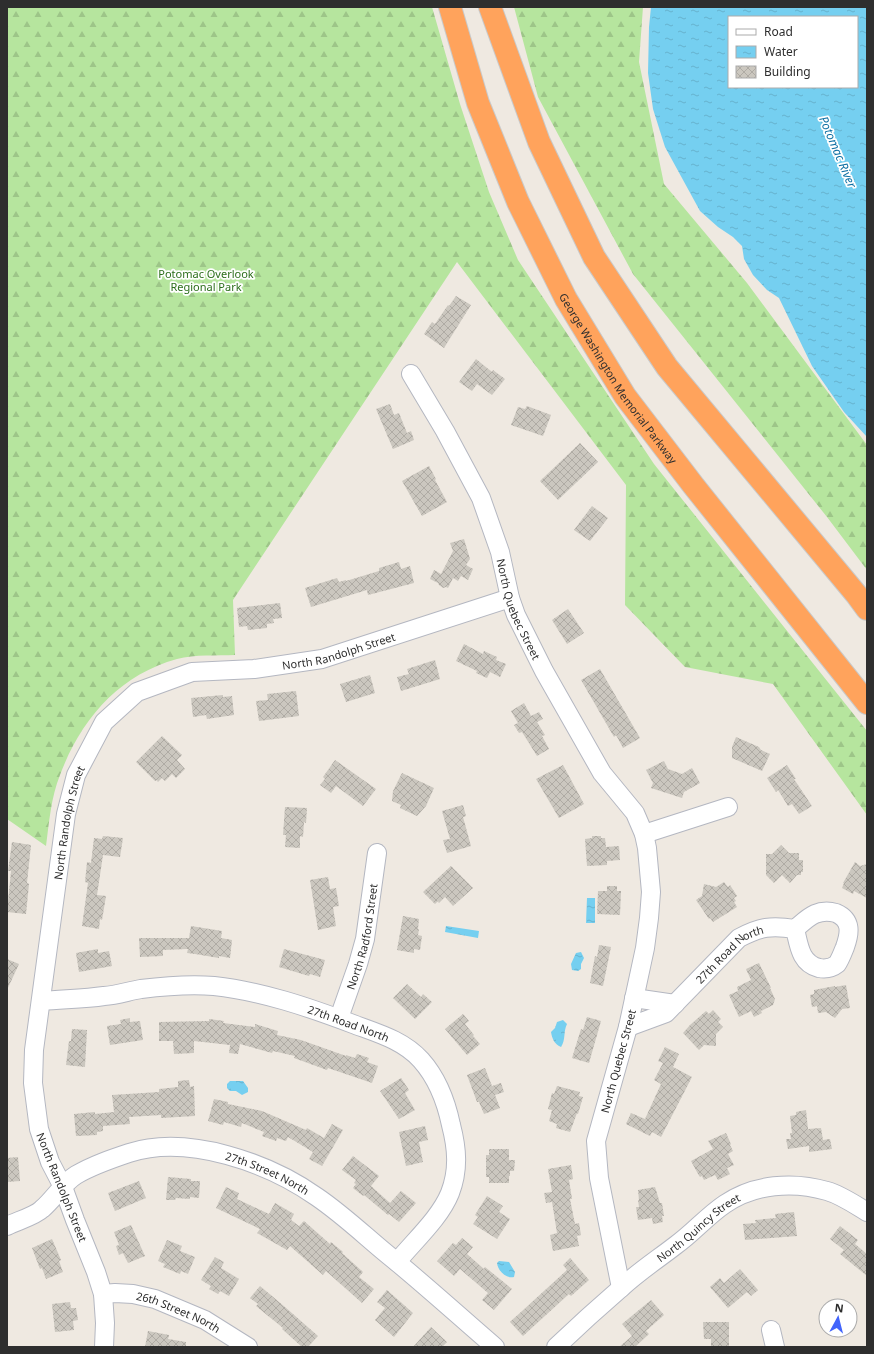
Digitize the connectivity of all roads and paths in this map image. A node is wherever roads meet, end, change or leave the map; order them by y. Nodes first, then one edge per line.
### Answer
1 (450, 7) edge
2 (490, 7) edge
3 (411, 374) dead end
4 (510, 598) junction
5 (867, 609) edge
6 (867, 703) edge
7 (728, 807) dead end
8 (644, 834) junction
9 (377, 853) dead end
10 (795, 928) dead end
11 (634, 998) junction
12 (42, 1001) junction
13 (675, 1004) junction
14 (339, 1018) junction
15 (628, 1027) junction
16 (63, 1187) junction
17 (867, 1212) edge
18 (7, 1226) edge
19 (397, 1262) junction
20 (621, 1288) junction
21 (103, 1294) junction
22 (771, 1330) dead end
23 (104, 1347) edge
24 (248, 1347) edge
25 (495, 1347) edge
26 (556, 1347) edge
27 (775, 1347) edge

1 - 6 highway, George Washington Memorial Parkway
2 - 5 highway
3 - 4 street, North Quebec Street
4 - 8 street, North Quebec Street
4 - 12 street, North Randolph Street
7 - 8 street
8 - 11 street, North Quebec Street
9 - 14 street, North Radford Street
10 - 13 street, 27th Road North
11 - 13 street
11 - 15 street, North Quebec Street
12 - 14 street, 27th Road North
12 - 16 street, North Randolph Street
13 - 15 street, 27th Road North
14 - 19 street, 27th Road North
15 - 20 street, North Quebec Street
16 - 18 street, 27th Street North
16 - 19 street, 27th Street North
16 - 21 street, North Randolph Street
17 - 20 street, North Quincy Street
19 - 25 street, 27th Street North
20 - 26 street, North Quincy Street
21 - 23 street, North Randolph Street
21 - 24 street, 26th Street North
22 - 27 street

